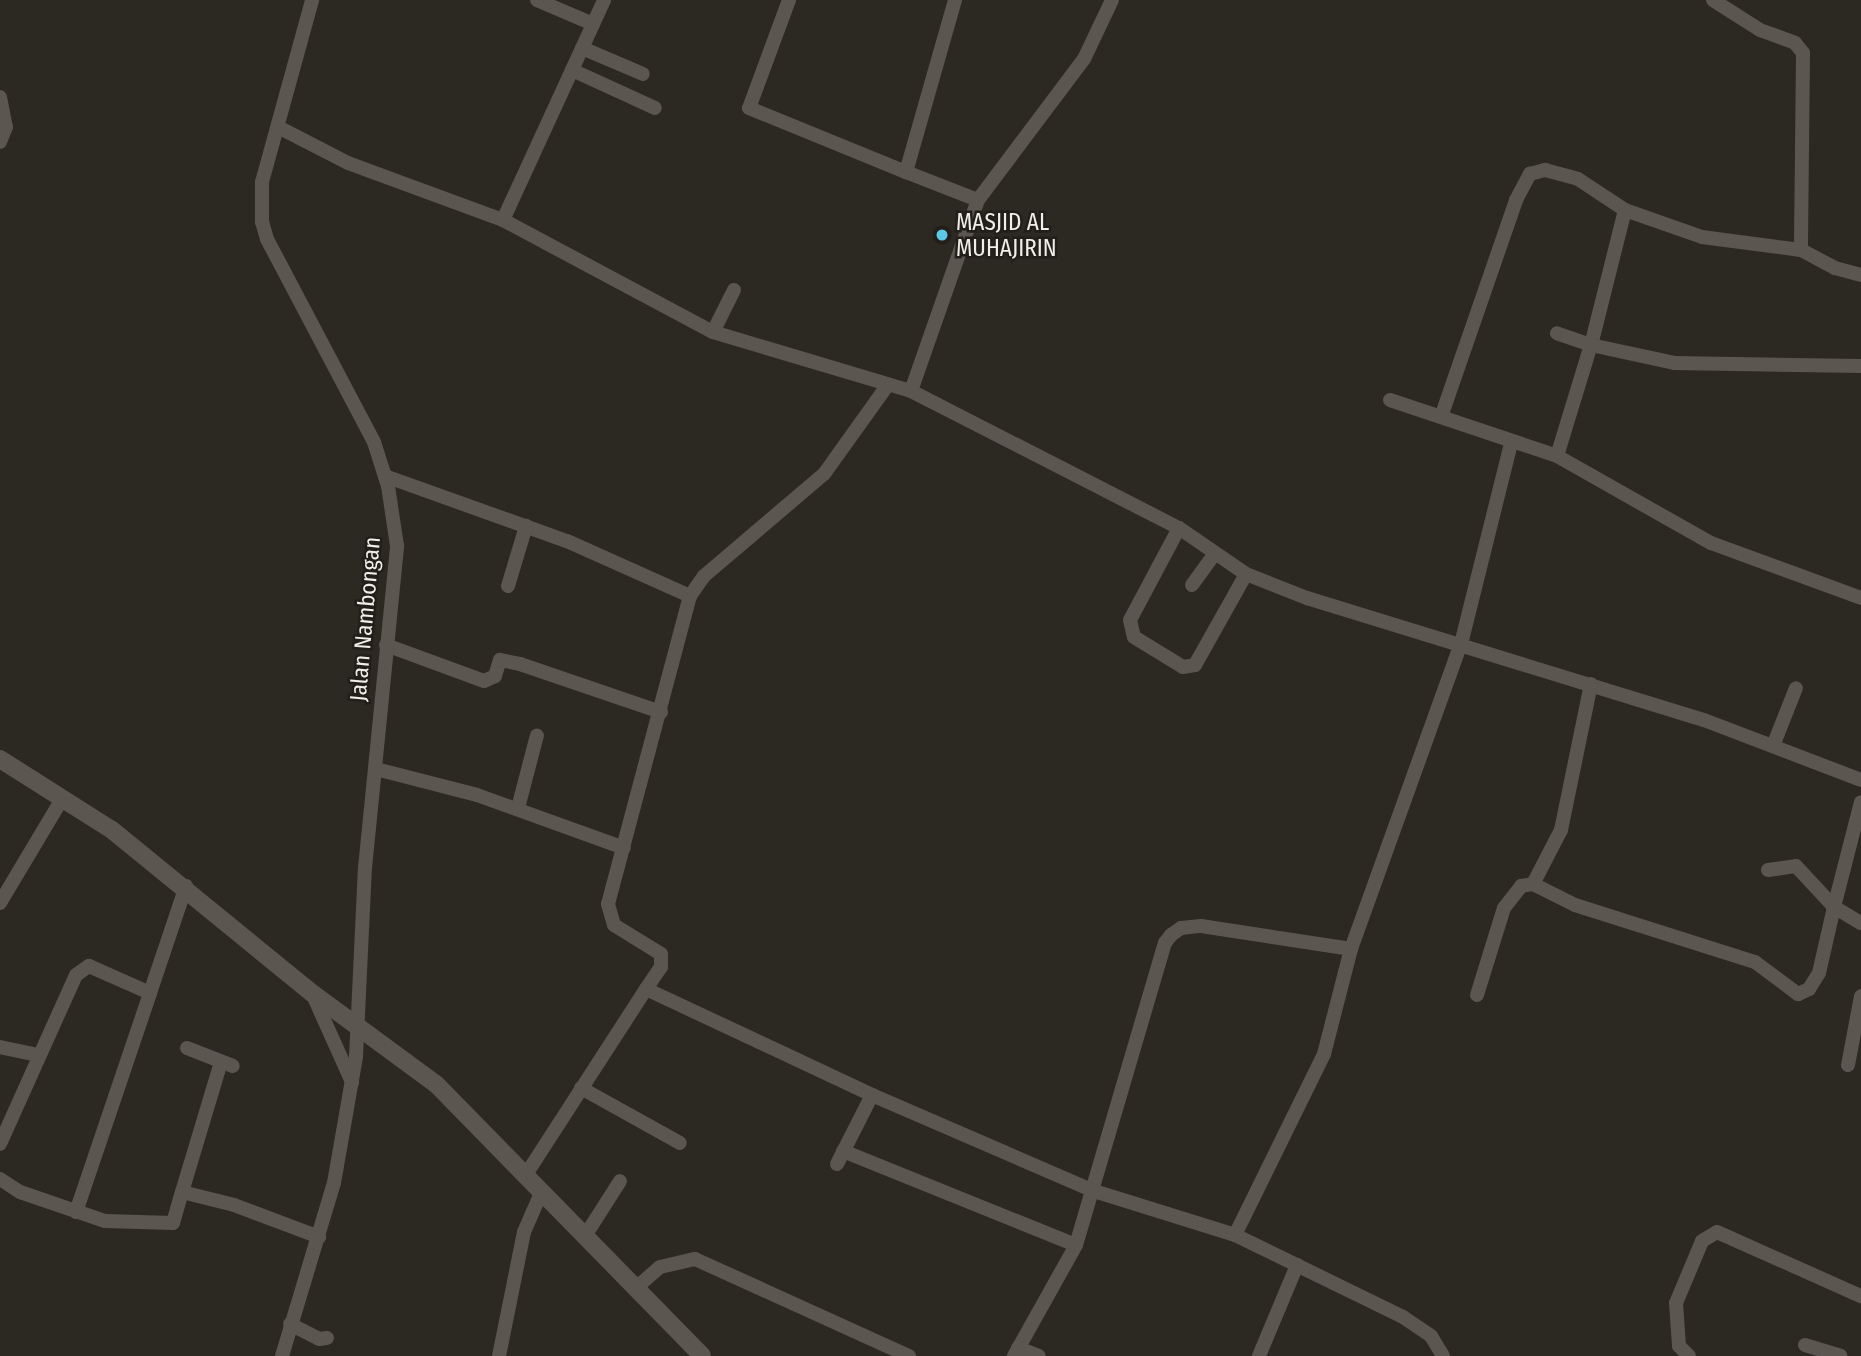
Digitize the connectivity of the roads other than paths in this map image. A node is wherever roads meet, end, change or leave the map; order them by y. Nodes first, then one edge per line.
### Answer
1 (312, 0) edge
2 (537, 0) edge
3 (604, 0) edge
4 (789, 0) edge
5 (955, 0) edge
6 (1112, 0) edge
7 (1713, 0) edge
8 (593, 24) junction
9 (582, 48) junction
10 (572, 70) junction
11 (642, 74) dead end
12 (0, 97) edge
13 (656, 108) dead end
14 (278, 127) junction
15 (0, 142) edge
16 (906, 172) junction
17 (978, 200) junction
18 (1625, 210) junction
19 (503, 220) junction
20 (1801, 250) junction
21 (1861, 275) edge
22 (734, 290) dead end
23 (713, 332) junction
24 (1558, 334) dead end
25 (1591, 345) junction
26 (1861, 366) edge
27 (887, 386) junction
28 (911, 391) junction
29 (1390, 400) dead end
30 (1441, 417) junction
31 (1511, 444) junction
32 (1557, 456) junction
33 (385, 476) junction
34 (526, 526) junction
35 (1179, 528) junction
36 (1215, 553) junction
37 (1246, 574) junction
38 (1192, 585) dead end
39 (508, 586) dead end
40 (690, 596) junction
41 (1861, 598) edge
42 (1461, 644) junction
43 (386, 645) junction
44 (1591, 684) junction
45 (1796, 688) dead end
46 (661, 712) junction
47 (537, 735) dead end
48 (1773, 746) junction
49 (0, 759) edge
50 (376, 769) junction
51 (1861, 780) edge
52 (62, 799) junction
53 (1861, 802) edge
54 (518, 808) junction
55 (624, 848) junction
56 (1768, 870) dead end
57 (1533, 884) junction
58 (186, 886) junction
59 (0, 903) edge
60 (1834, 906) junction
61 (1861, 923) edge
62 (1350, 949) junction
63 (646, 989) junction
64 (150, 993) junction
65 (312, 993) junction
66 (1477, 995) dead end
67 (1861, 996) edge
68 (359, 1025) junction
69 (0, 1046) edge
70 (187, 1048) dead end
71 (37, 1055) junction
72 (1848, 1065) dead end
73 (352, 1082) junction
74 (581, 1088) junction
75 (872, 1095) junction
76 (680, 1143) dead end
77 (0, 1144) edge
78 (525, 1175) junction
79 (0, 1178) edge
80 (620, 1181) dead end
81 (1094, 1191) junction
82 (182, 1192) junction
83 (541, 1192) junction
84 (76, 1212) junction
85 (1235, 1235) junction
86 (585, 1236) junction
87 (319, 1237) junction
88 (1076, 1245) junction
89 (1297, 1265) junction
90 (637, 1287) junction
91 (1861, 1296) edge
92 (290, 1324) junction
93 (327, 1338) dead end
94 (1805, 1345) dead end
95 (1016, 1352) edge
96 (282, 1356) edge
97 (499, 1356) edge
98 (702, 1356) edge
99 (909, 1356) edge
100 (1039, 1356) edge
101 (1259, 1356) edge
102 (1443, 1356) edge
103 (1689, 1356) edge
104 (1840, 1356) edge

1 - 14 street, Jalan Nambongan
2 - 8 street
3 - 8 street
4 - 16 street
5 - 16 street
6 - 17 street
7 - 20 street
8 - 9 street
9 - 10 street
9 - 11 street
10 - 13 street
10 - 19 street
12 - 15 street
14 - 19 street
14 - 33 street, Jalan Nambongan
16 - 17 street
17 - 28 street
18 - 20 street
18 - 25 street
18 - 30 street
19 - 23 street
20 - 21 street
22 - 23 street
23 - 27 street
24 - 25 street
25 - 26 street
25 - 32 street
27 - 28 street
27 - 40 street
28 - 35 street
29 - 30 street
30 - 31 street
31 - 32 street
31 - 42 street
32 - 41 street
33 - 34 street
33 - 43 street, Jalan Nambongan
34 - 39 street
34 - 40 street
35 - 36 street
35 - 37 street
36 - 37 street
36 - 38 street
37 - 42 street
40 - 46 street
42 - 44 street
42 - 62 street
43 - 46 street
43 - 50 street, Jalan Nambongan
44 - 48 street
44 - 57 street
45 - 48 street
46 - 55 street
47 - 54 street
48 - 51 street
49 - 52 street
50 - 54 street
50 - 68 street, Jalan Nambongan
52 - 58 street
52 - 59 street
53 - 60 street
54 - 55 street
55 - 63 street
56 - 60 street
57 - 60 street
57 - 66 street
58 - 64 street
58 - 65 street
60 - 61 street
62 - 81 street
62 - 85 street
63 - 74 street
63 - 75 street
64 - 71 street
64 - 84 street
65 - 68 street
65 - 73 street
67 - 72 street
68 - 73 street, Jalan Nambongan
68 - 78 street
69 - 71 street
70 - 82 street
71 - 77 street
73 - 87 street, Jalan Nambongan
74 - 76 street
74 - 78 street
75 - 81 street
75 - 88 street
78 - 83 street
79 - 84 street
80 - 86 street
81 - 85 street
81 - 88 street
82 - 84 street
82 - 87 street
83 - 86 street
83 - 97 street
85 - 89 street
86 - 90 street
87 - 92 street, Jalan Nambongan
88 - 95 street
89 - 101 street
89 - 102 street
90 - 98 street
90 - 99 street
91 - 103 street
92 - 93 street
92 - 96 street, Jalan Nambongan
94 - 104 street
95 - 100 street

